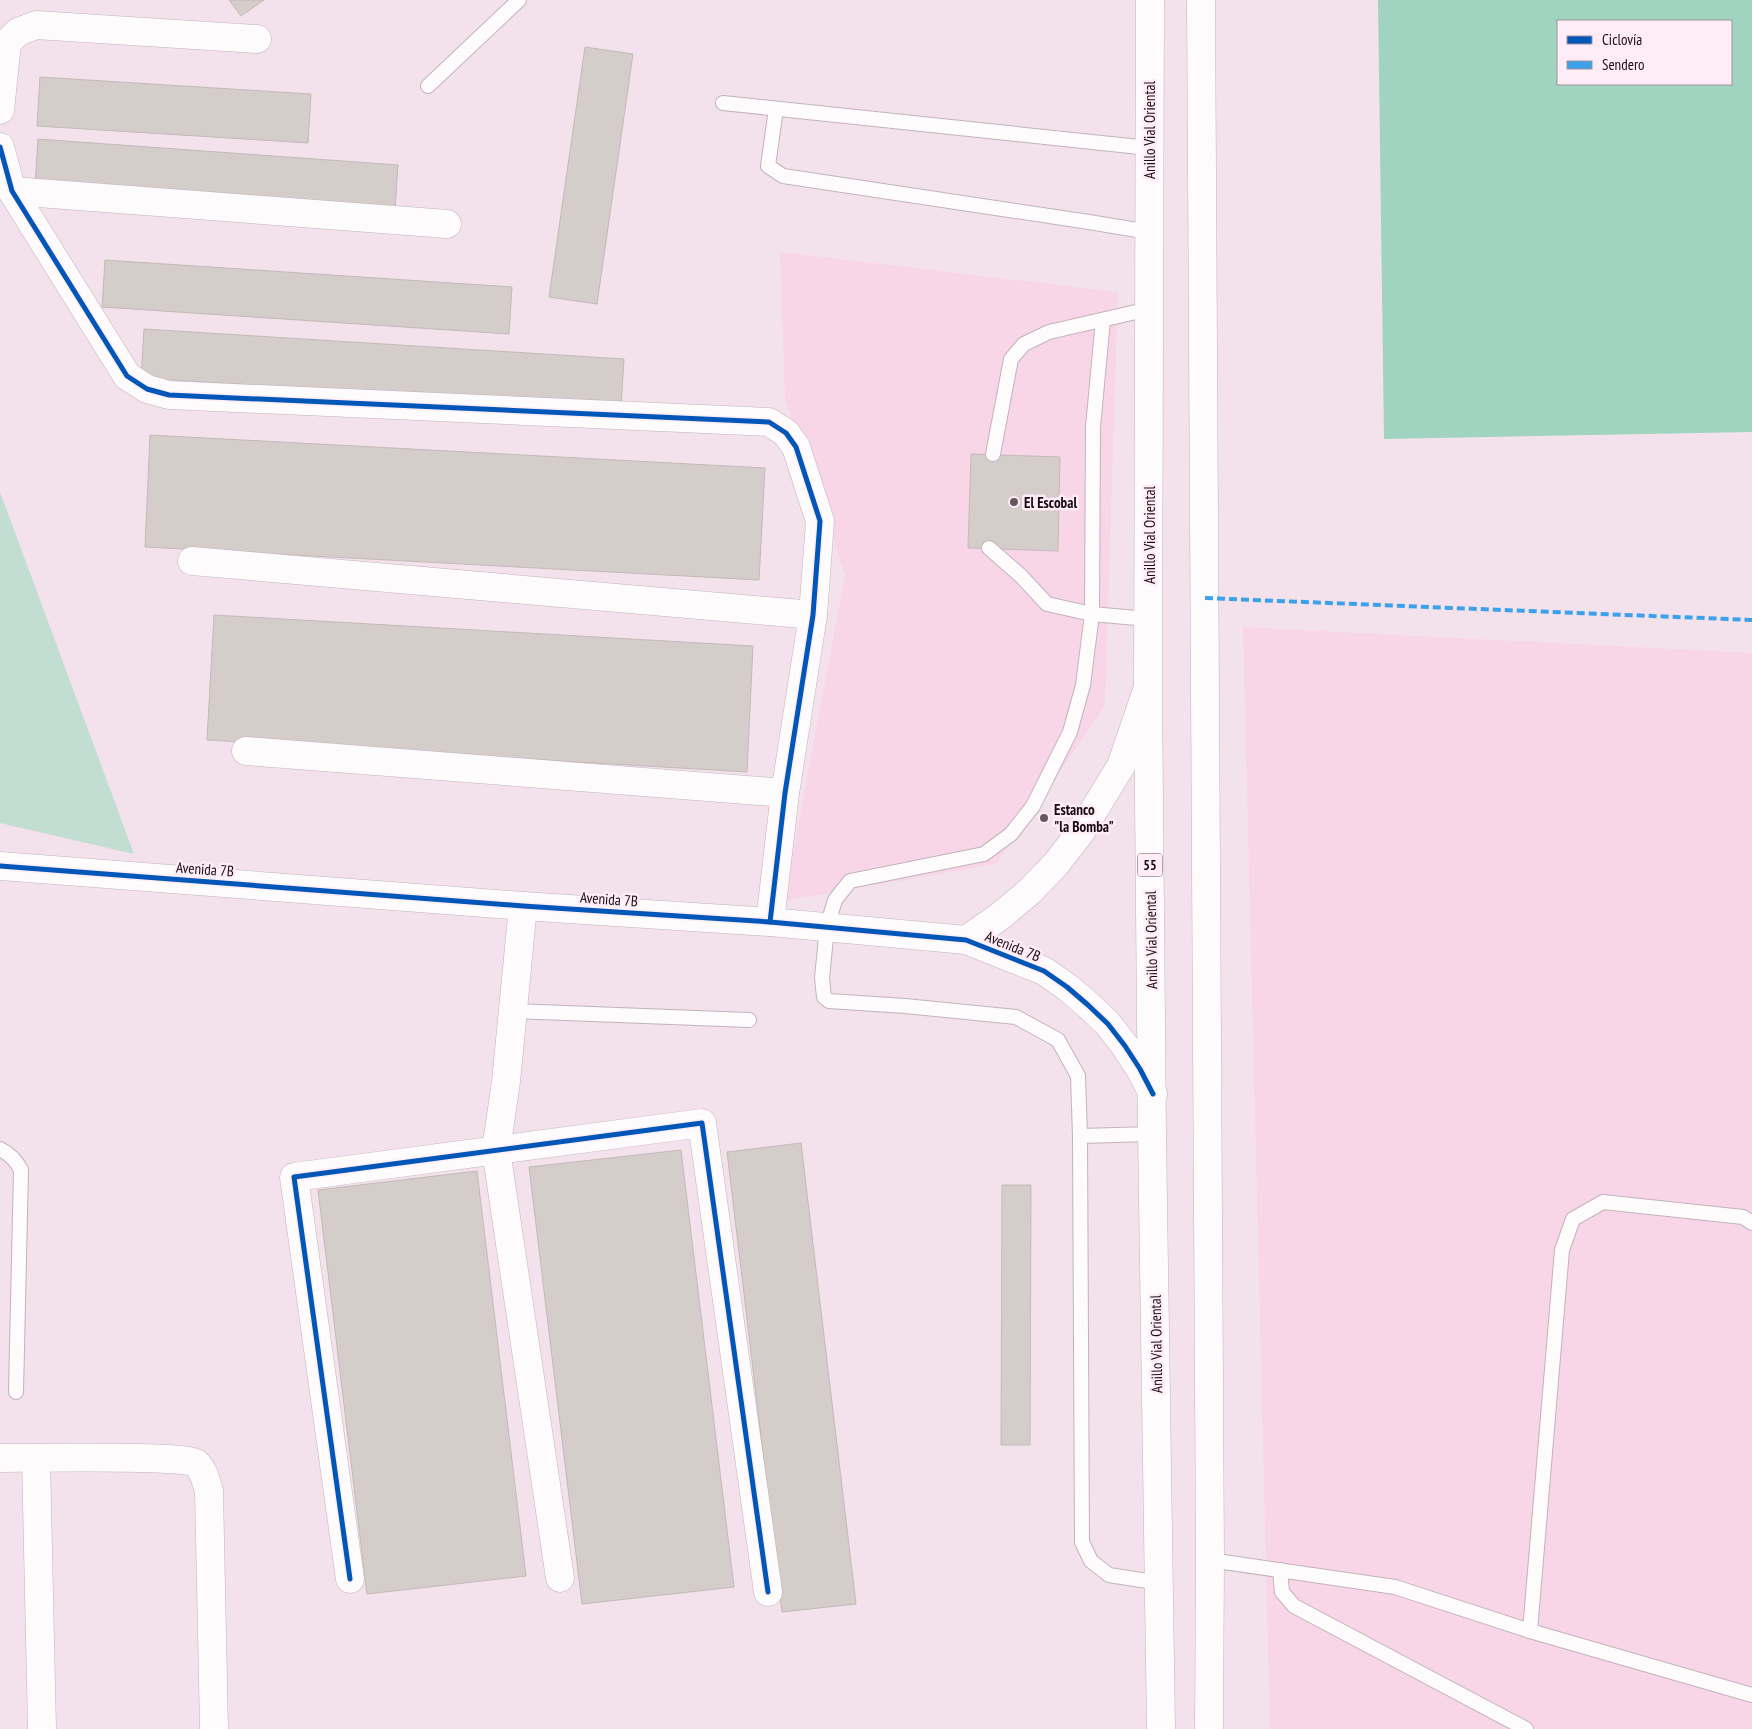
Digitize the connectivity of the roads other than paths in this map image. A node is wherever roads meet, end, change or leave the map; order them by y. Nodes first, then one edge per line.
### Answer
1 (519, 0) edge
2 (1150, 0) edge
3 (1201, 0) edge
4 (257, 40) dead end
5 (428, 86) dead end
6 (722, 103) dead end
7 (776, 109) junction
8 (0, 110) edge
9 (0, 147) edge
10 (1149, 148) junction
11 (12, 191) junction
12 (447, 224) dead end
13 (1149, 232) junction
14 (1149, 309) junction
15 (1103, 320) junction
16 (993, 454) dead end
17 (989, 548) dead end
18 (192, 562) dead end
19 (1092, 614) junction
20 (813, 615) junction
21 (1148, 619) junction
22 (1148, 687) junction
23 (246, 751) dead end
24 (785, 793) junction
25 (0, 866) edge
26 (523, 906) junction
27 (770, 922) junction
28 (827, 927) junction
29 (966, 940) junction
30 (513, 1011) junction
31 (749, 1020) dead end
32 (1153, 1094) junction
33 (1152, 1134) junction
34 (1080, 1136) junction
35 (0, 1149) edge
36 (496, 1150) junction
37 (1752, 1223) edge
38 (16, 1392) dead end
39 (0, 1458) edge
40 (36, 1458) junction
41 (1210, 1560) junction
42 (1280, 1570) junction
43 (560, 1578) dead end
44 (350, 1579) dead end
45 (1160, 1583) junction
46 (768, 1592) dead end
47 (1530, 1631) junction
48 (1752, 1695) edge
49 (42, 1729) edge
50 (214, 1729) edge
51 (1161, 1729) edge
52 (1209, 1729) edge
53 (1526, 1729) edge

1 - 5 lane
2 - 10 main road, Anillo Vial Oriental / 55
3 - 41 main road
4 - 8 main road
6 - 7 lane
7 - 10 lane
7 - 13 lane
9 - 11 main road
10 - 13 main road, Anillo Vial Oriental / 55
11 - 12 main road
11 - 20 main road
13 - 14 main road, Anillo Vial Oriental / 55
14 - 15 lane
14 - 21 main road, Anillo Vial Oriental / 55
15 - 16 lane
15 - 19 lane
17 - 19 lane
18 - 20 main road
19 - 21 lane
19 - 28 lane
20 - 24 main road
21 - 22 main road, Anillo Vial Oriental / 55
22 - 29 main road, Avenida 7B
22 - 32 main road, Anillo Vial Oriental / 55
23 - 24 main road
24 - 27 main road
25 - 26 main road, Avenida 7B
26 - 27 main road, Avenida 7B
26 - 30 main road
27 - 28 main road, Avenida 7B
28 - 29 main road, Avenida 7B
28 - 34 lane
29 - 32 main road, Avenida 7B
30 - 31 lane
30 - 36 main road
32 - 33 main road, Anillo Vial Oriental / 55
33 - 34 lane
33 - 45 main road, Anillo Vial Oriental / 55
34 - 45 lane
35 - 38 lane
36 - 43 main road
36 - 44 main road
36 - 46 main road
37 - 47 lane
39 - 40 main road
40 - 49 main road
40 - 50 main road
41 - 42 lane
41 - 52 main road
42 - 47 lane
42 - 53 lane
45 - 51 main road, Anillo Vial Oriental / 55
47 - 48 lane

